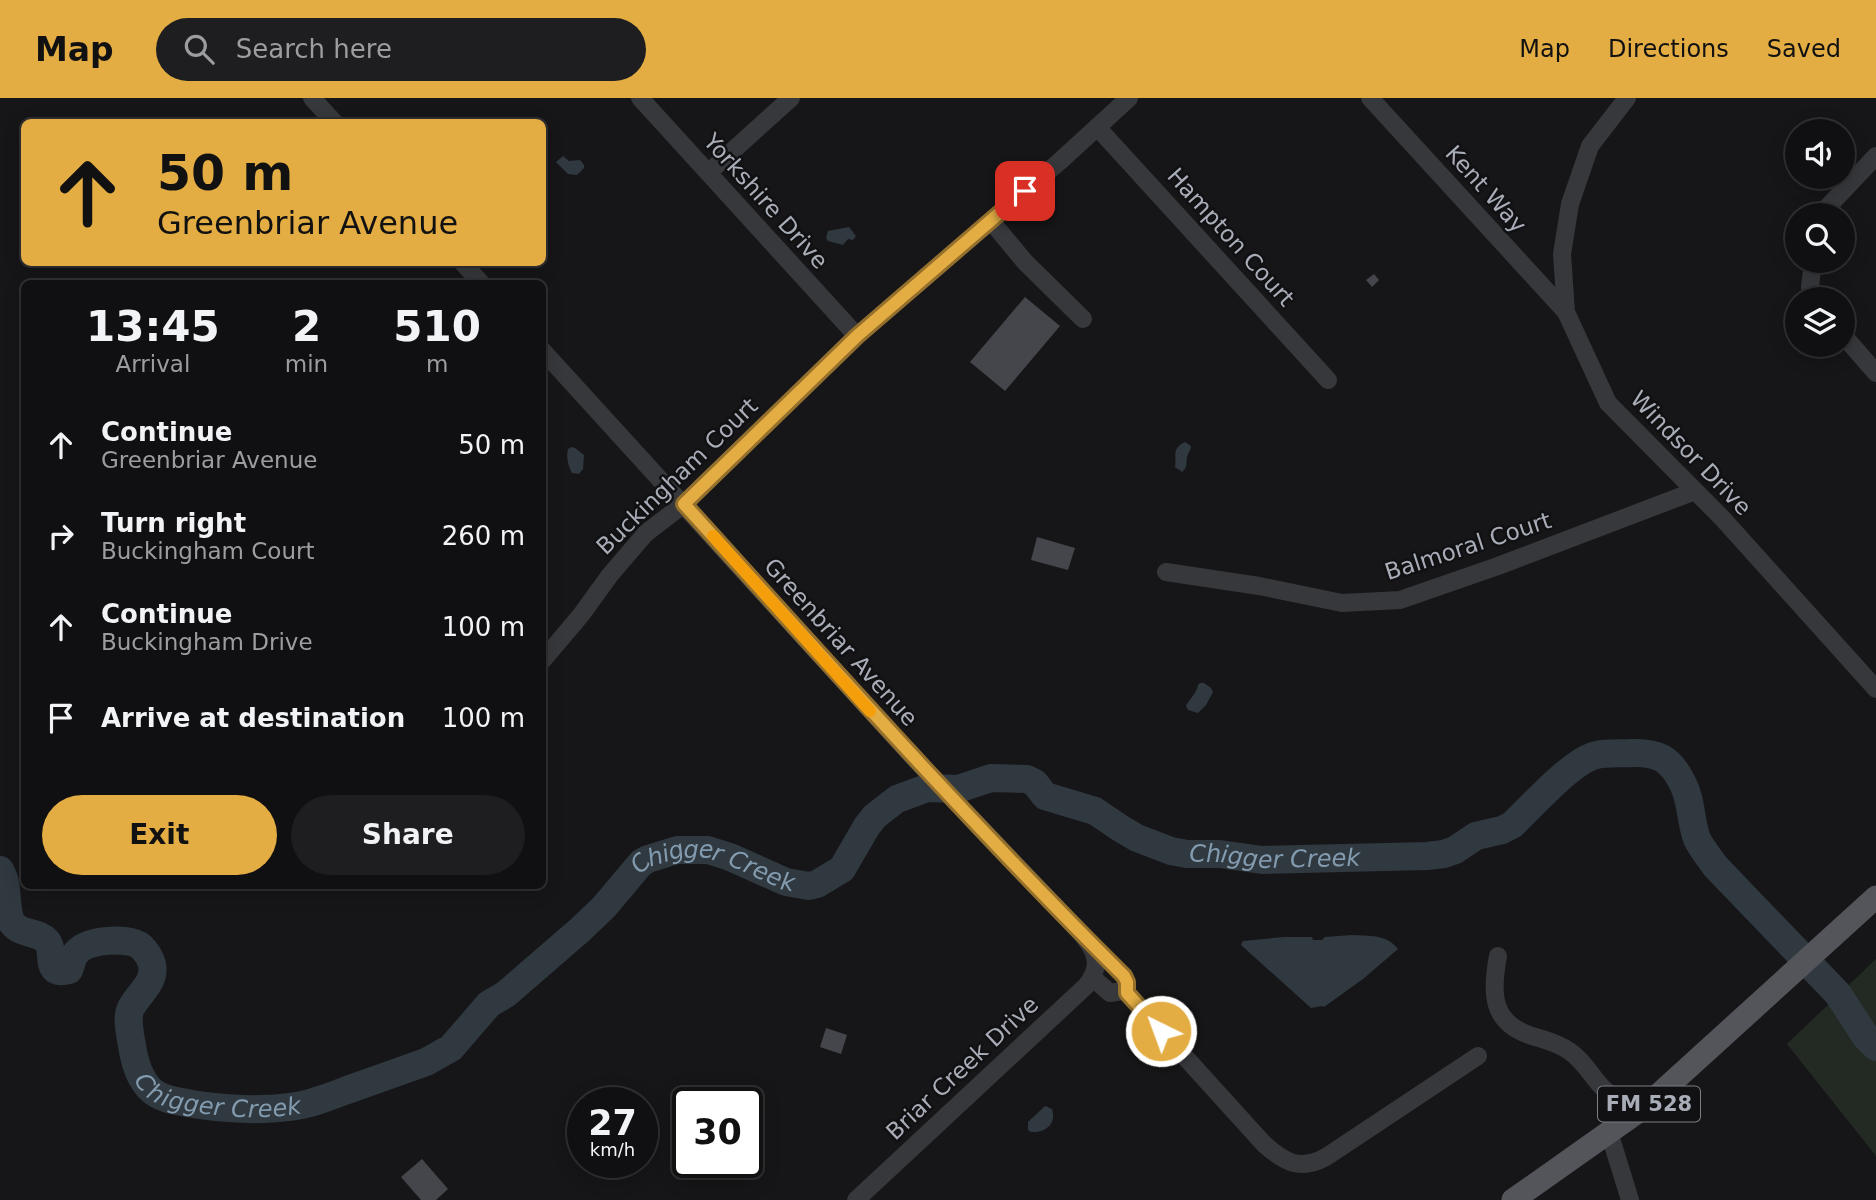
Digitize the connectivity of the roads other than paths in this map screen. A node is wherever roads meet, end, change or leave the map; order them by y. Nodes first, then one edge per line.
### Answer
1 (312, 98) edge
2 (640, 98) edge
3 (791, 98) edge
4 (1129, 98) edge
5 (1370, 98) edge
6 (1627, 98) edge
7 (331, 119) edge
8 (1097, 127) junction
9 (1876, 156) edge
10 (708, 173) junction
11 (1831, 203) edge
12 (991, 221) junction
13 (466, 266) edge
14 (478, 280) edge
15 (1566, 312) junction
16 (1083, 319) dead end
17 (857, 336) junction
18 (1855, 349) edge
19 (546, 354) edge
20 (1876, 373) edge
21 (1328, 380) dead end
22 (1695, 491) junction
23 (684, 504) junction
24 (1166, 572) dead end
25 (546, 656) edge
26 (1876, 690) edge
27 (1876, 897) edge
28 (1086, 938) junction
29 (1498, 956) dead end
30 (1095, 973) junction
31 (1127, 993) junction
32 (1478, 1056) dead end
33 (1633, 1115) junction
34 (1609, 1132) junction
35 (856, 1200) edge
36 (1513, 1200) edge
37 (1630, 1200) edge

1 - 7 street
2 - 10 street, Yorkshire Drive
3 - 10 street
4 - 8 street, Buckingham Court
5 - 15 street, Kent Way
6 - 15 street, Windsor Drive
8 - 12 street, Buckingham Court
8 - 21 street, Hampton Court
9 - 11 street
10 - 17 street, Yorkshire Drive
12 - 16 street
12 - 17 street, Buckingham Court
13 - 14 street
15 - 22 street, Windsor Drive
17 - 23 street, Buckingham Court
18 - 20 street
19 - 23 street, Greenbriar Avenue
22 - 24 street, Balmoral Court
22 - 26 street, Windsor Drive
23 - 25 street, Buckingham Court
23 - 28 street, Greenbriar Avenue
27 - 33 main road, FM 528
28 - 30 street, Greenbriar Avenue
28 - 31 street
29 - 33 street
30 - 31 street
30 - 35 street, Briar Creek Drive
31 - 32 street
33 - 34 main road, FM 528
34 - 36 main road, FM 528
34 - 37 street

